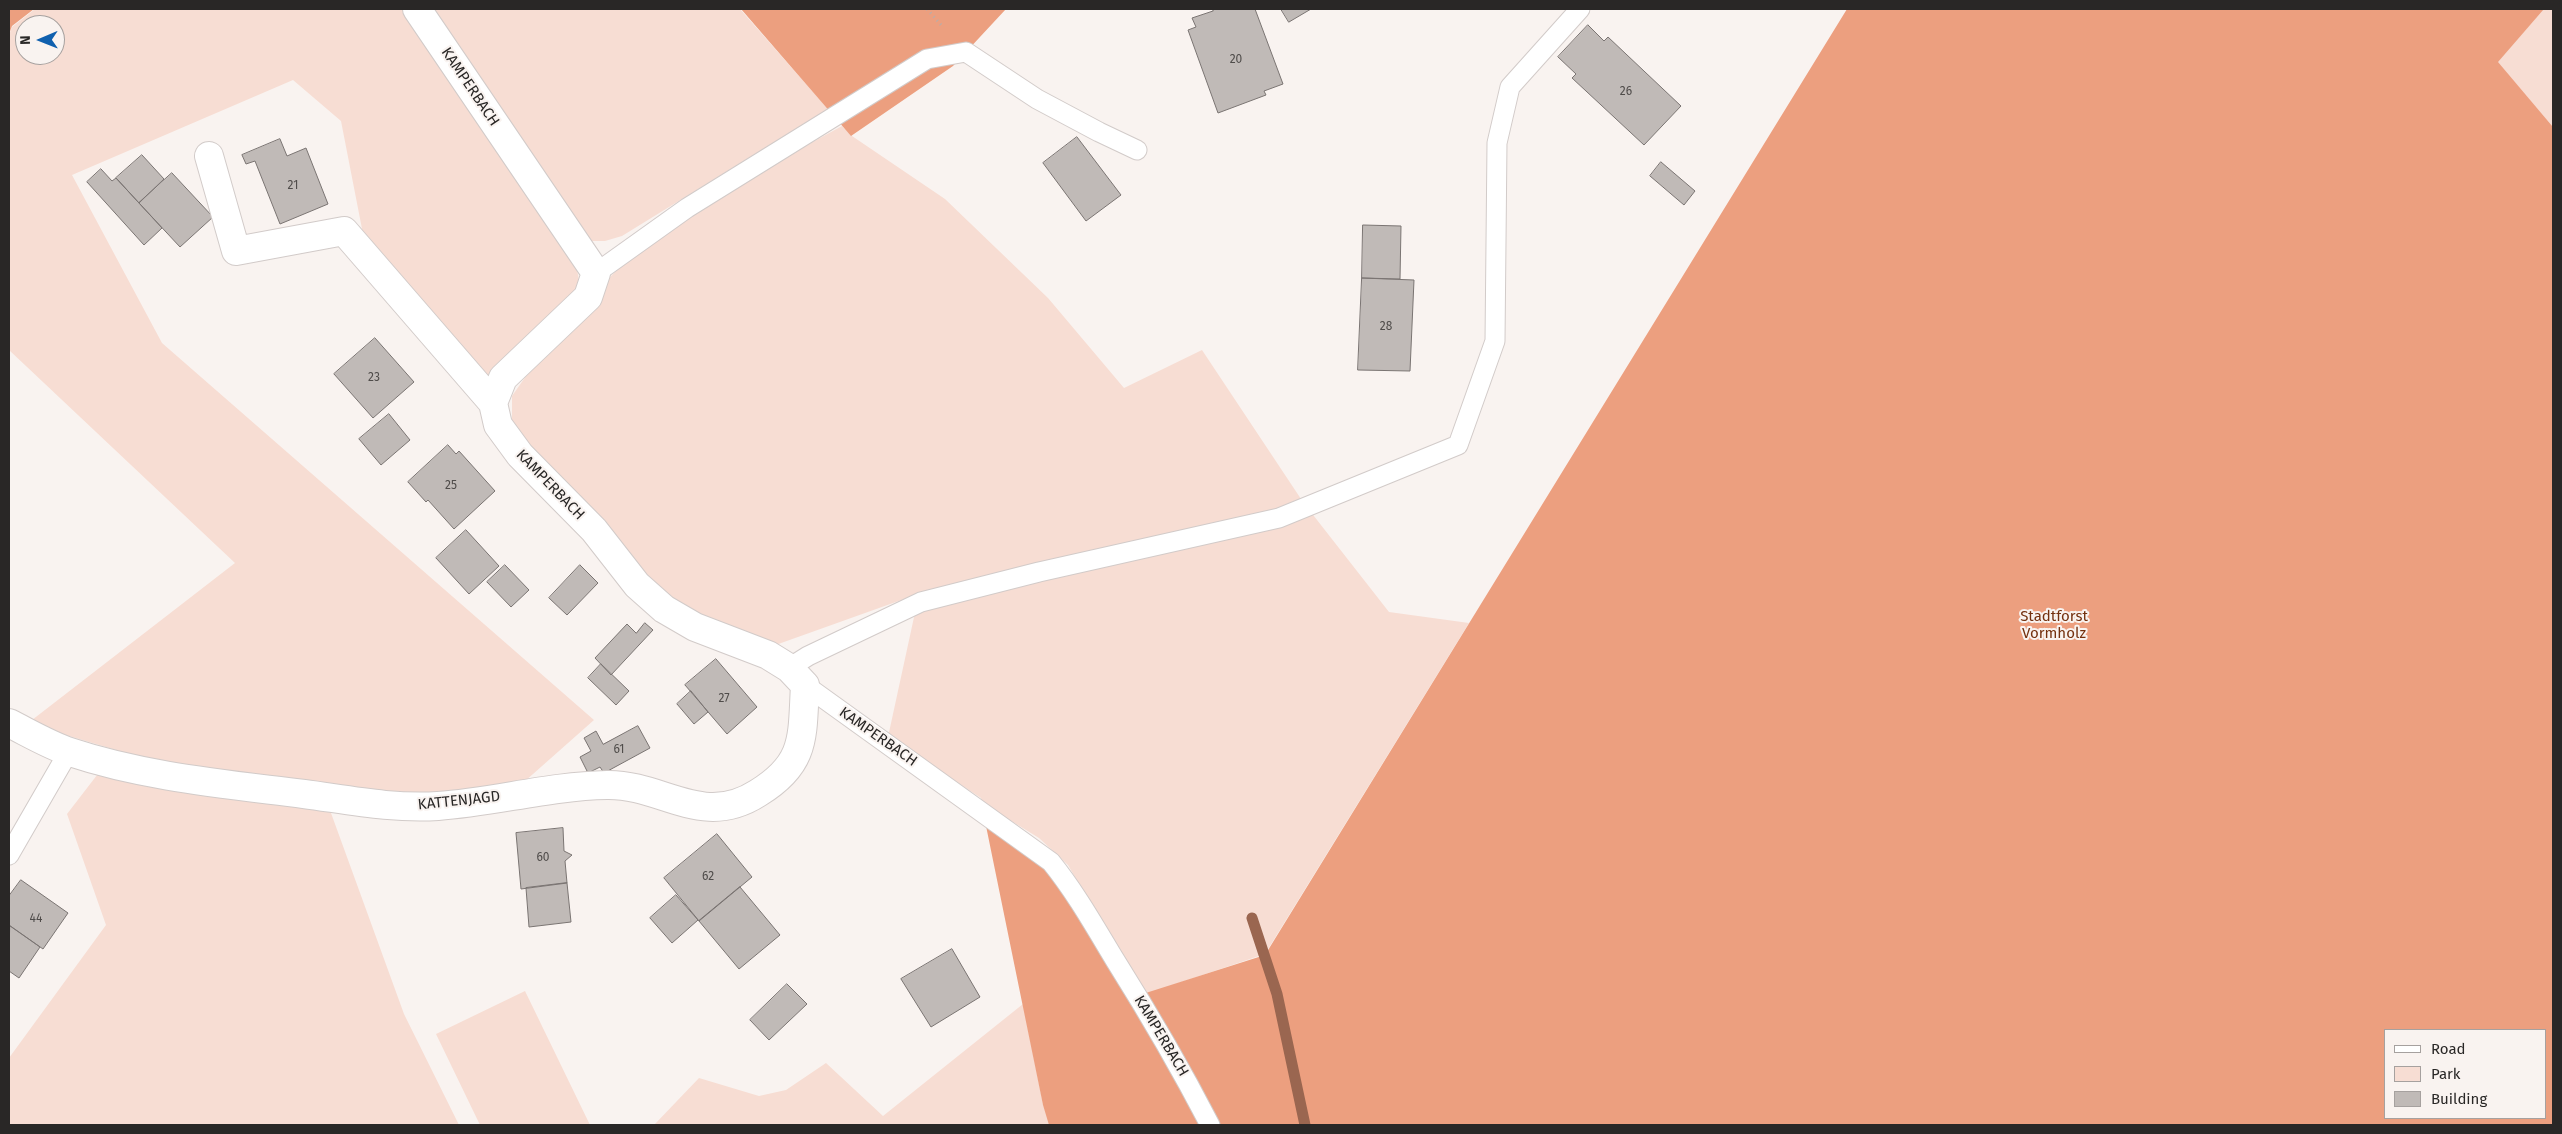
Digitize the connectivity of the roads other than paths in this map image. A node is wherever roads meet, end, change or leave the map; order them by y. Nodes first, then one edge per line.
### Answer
1 (416, 9) edge
2 (1580, 9) edge
3 (1137, 150) dead end
4 (209, 156) dead end
5 (596, 273) junction
6 (493, 403) junction
7 (797, 677) junction
8 (9, 723) edge
9 (69, 751) junction
10 (9, 854) edge
11 (1210, 1125) edge

1 - 5 street, KAMPERBACH
2 - 7 lane
3 - 5 lane
4 - 6 street, KAMPERBACH
5 - 6 street
6 - 7 street, KAMPERBACH
7 - 9 street, KATTENJAGD
7 - 11 lane, KAMPERBACH
8 - 9 street, KATTENJAGD
9 - 10 lane

